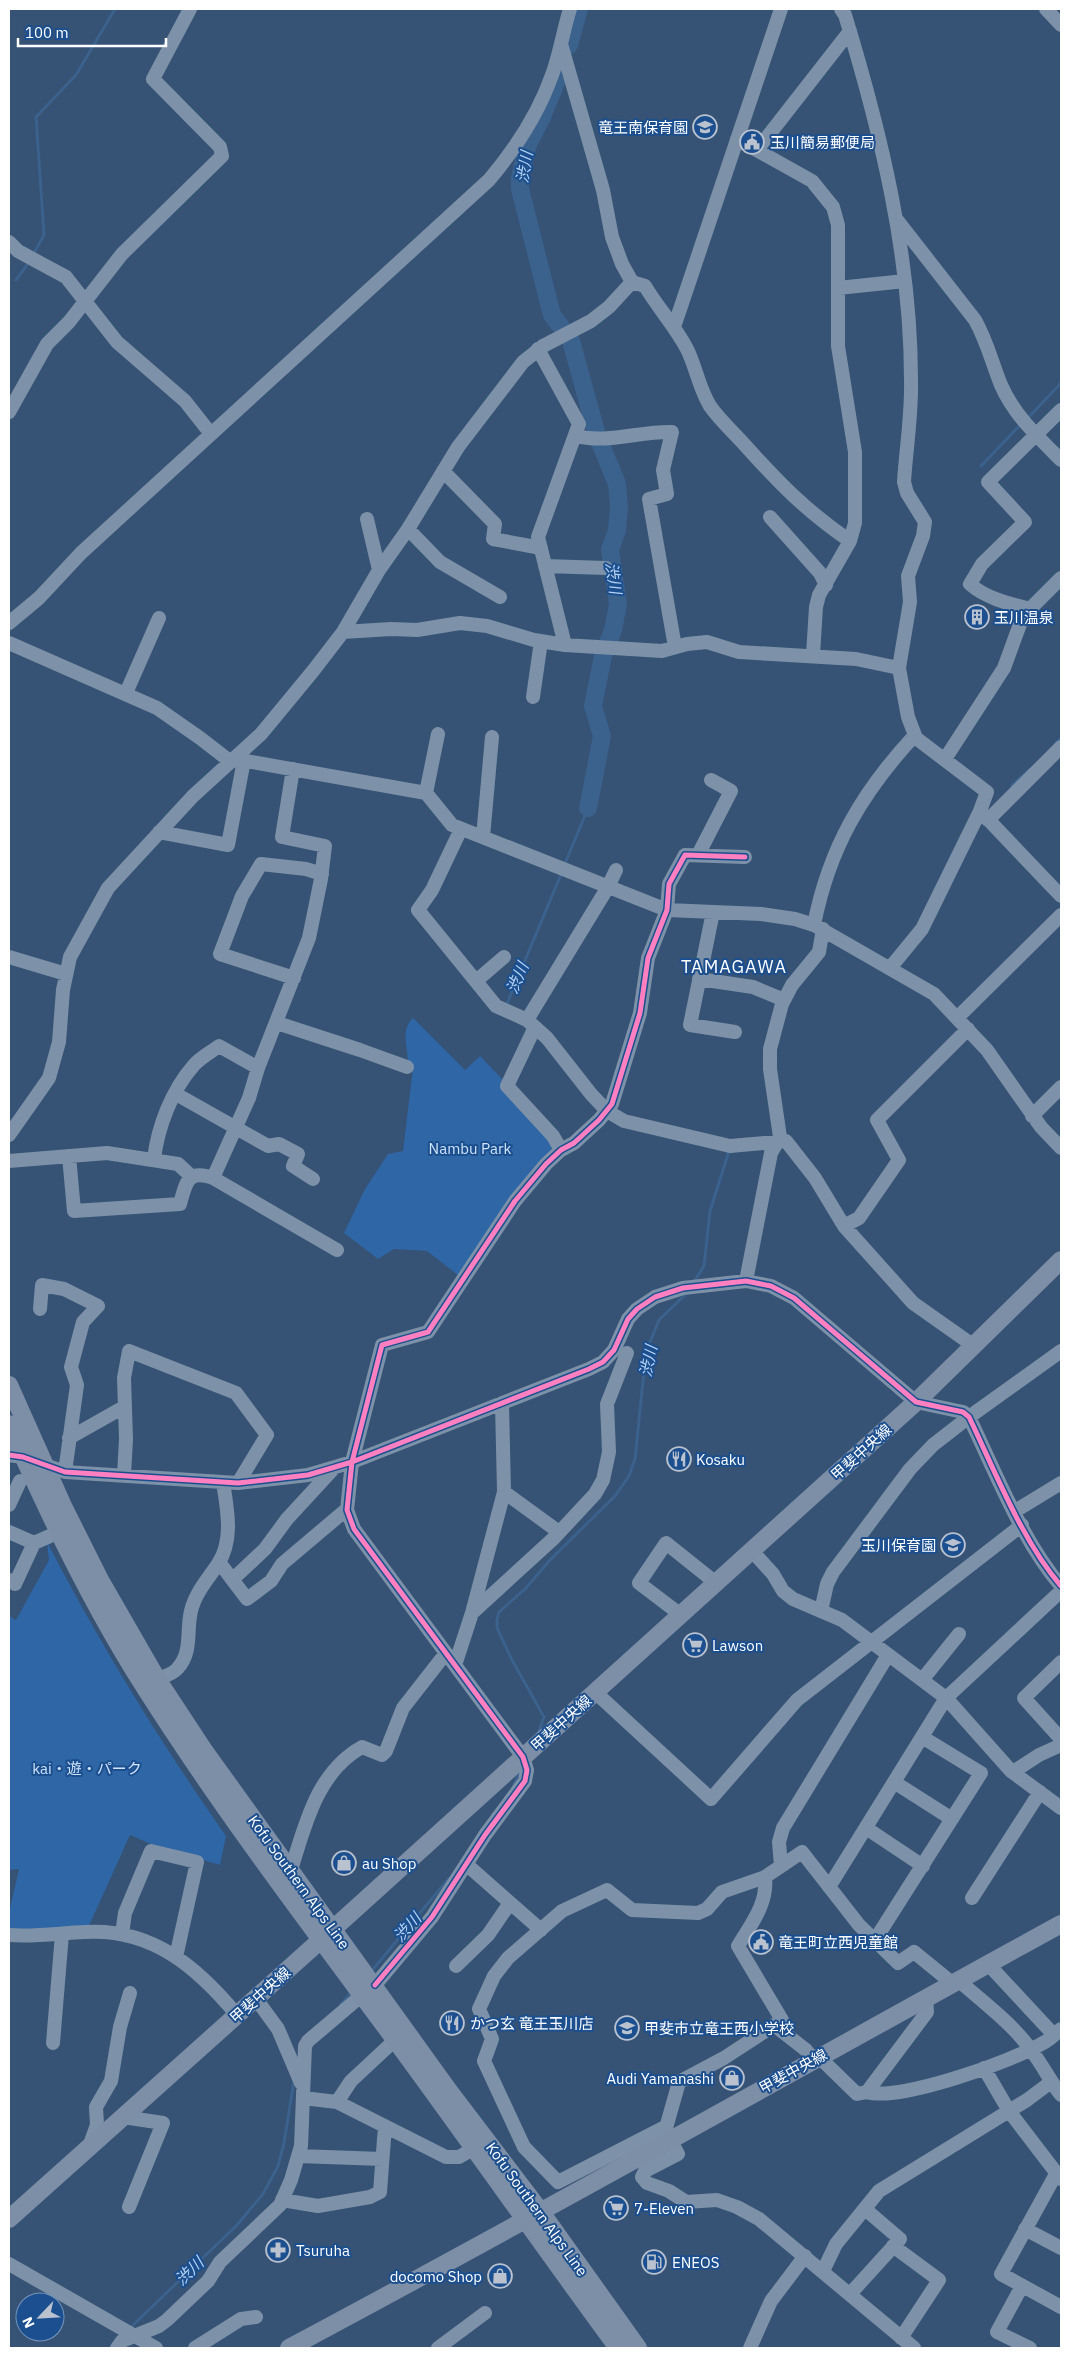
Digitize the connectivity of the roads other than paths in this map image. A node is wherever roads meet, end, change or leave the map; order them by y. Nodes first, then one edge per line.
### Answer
1 (190, 9) edge
2 (570, 9) edge
3 (781, 9) edge
4 (1046, 9) edge
5 (845, 11) edge
6 (1061, 25) edge
7 (850, 31) junction
8 (561, 43) junction
9 (737, 139) junction
10 (757, 150) junction
11 (896, 220) junction
12 (9, 242) edge
13 (905, 281) junction
14 (632, 282) junction
15 (838, 288) junction
16 (85, 301) junction
17 (674, 327) junction
18 (538, 349) junction
19 (1061, 410) edge
20 (9, 412) edge
21 (211, 434) junction
22 (1036, 435) junction
23 (576, 436) junction
24 (1061, 460) edge
25 (443, 471) junction
26 (770, 517) dead end
27 (367, 519) dead end
28 (408, 529) junction
29 (850, 541) junction
30 (541, 548) junction
31 (545, 566) junction
32 (606, 568) dead end
33 (379, 570) junction
34 (1061, 578) edge
35 (826, 585) junction
36 (500, 597) dead end
37 (1030, 609) junction
38 (159, 618) dead end
39 (9, 623) edge
40 (343, 632) junction
41 (541, 641) junction
42 (9, 643) edge
43 (566, 645) junction
44 (675, 647) junction
45 (813, 655) junction
46 (899, 668) junction
47 (126, 693) junction
48 (533, 697) dead end
49 (438, 734) dead end
50 (915, 735) junction
51 (492, 737) dead end
52 (1061, 747) edge
53 (945, 759) junction
54 (237, 760) junction
55 (293, 769) junction
56 (711, 780) dead end
57 (426, 793) junction
58 (984, 815) junction
59 (461, 829) junction
60 (159, 832) junction
61 (483, 837) junction
62 (698, 855) junction
63 (745, 857) dead end
64 (616, 870) dead end
65 (322, 874) junction
66 (608, 887) junction
67 (1061, 896) edge
68 (667, 910) junction
69 (712, 912) junction
70 (1061, 915) edge
71 (819, 927) junction
72 (9, 957) edge
73 (504, 957) dead end
74 (890, 968) junction
75 (66, 974) junction
76 (294, 978) junction
77 (699, 979) junction
78 (476, 981) junction
79 (784, 1000) junction
80 (957, 1018) junction
81 (277, 1023) junction
82 (531, 1023) junction
83 (968, 1029) junction
84 (735, 1032) dead end
85 (258, 1068) junction
86 (408, 1068) dead end
87 (1061, 1087) edge
88 (176, 1094) junction
89 (607, 1111) junction
90 (1032, 1116) junction
91 (236, 1128) junction
92 (9, 1135) edge
93 (778, 1140) junction
94 (1061, 1148) edge
95 (561, 1150) junction
96 (70, 1156) junction
97 (9, 1160) edge
98 (154, 1160) junction
99 (192, 1176) junction
100 (213, 1178) junction
101 (313, 1179) dead end
102 (844, 1226) junction
103 (337, 1250) dead end
104 (1061, 1260) edge
105 (746, 1281) junction
106 (40, 1308) dead end
107 (974, 1346) junction
108 (1061, 1351) edge
109 (627, 1353) dead end
110 (9, 1385) edge
111 (916, 1402) junction
112 (502, 1403) junction
113 (124, 1407) junction
114 (968, 1417) junction
115 (9, 1424) edge
116 (69, 1438) junction
117 (16, 1456) edge
118 (352, 1462) junction
119 (44, 1466) junction
120 (334, 1467) junction
121 (65, 1472) junction
122 (124, 1475) junction
123 (20, 1481) dead end
124 (223, 1482) junction
125 (238, 1483) junction
126 (1061, 1483) edge
127 (504, 1492) junction
128 (9, 1506) edge
129 (347, 1509) junction
130 (1015, 1511) junction
131 (1022, 1524) junction
132 (9, 1532) edge
133 (58, 1532) junction
134 (559, 1532) junction
135 (34, 1543) junction
136 (752, 1551) junction
137 (219, 1562) junction
138 (1061, 1564) edge
139 (1050, 1574) junction
140 (233, 1579) junction
141 (9, 1580) edge
142 (716, 1583) junction
143 (1061, 1586) edge
144 (1061, 1591) edge
145 (821, 1611) junction
146 (472, 1613) junction
147 (681, 1615) junction
148 (959, 1634) dead end
149 (870, 1642) junction
150 (446, 1653) junction
151 (888, 1655) junction
152 (1061, 1662) edge
153 (455, 1665) junction
154 (157, 1679) junction
155 (922, 1680) junction
156 (595, 1692) junction
157 (946, 1698) junction
158 (922, 1737) junction
159 (1061, 1739) edge
160 (1061, 1745) edge
161 (523, 1757) junction
162 (1013, 1772) junction
163 (894, 1782) junction
164 (1040, 1792) junction
165 (1061, 1808) edge
166 (952, 1819) junction
167 (866, 1828) junction
168 (466, 1864) junction
169 (781, 1866) junction
170 (923, 1866) junction
171 (291, 1870) junction
172 (765, 1877) junction
173 (829, 1887) junction
174 (972, 1898) dead end
175 (510, 1903) junction
176 (1061, 1924) edge
177 (541, 1930) junction
178 (62, 1934) junction
179 (122, 1934) junction
180 (9, 1935) edge
181 (328, 1935) junction
182 (876, 1940) junction
183 (176, 1957) junction
184 (988, 1964) junction
185 (456, 1966) dead end
186 (955, 1982) junction
187 (368, 1991) junction
188 (130, 1993) dead end
189 (256, 1998) junction
190 (926, 1998) junction
191 (237, 2015) junction
192 (774, 2025) junction
193 (1058, 2032) edge
194 (395, 2040) junction
195 (53, 2042) dead end
196 (1031, 2049) junction
197 (817, 2058) junction
198 (984, 2068) junction
199 (1051, 2082) junction
200 (867, 2092) junction
201 (303, 2093) junction
202 (1061, 2095) edge
203 (338, 2102) junction
204 (1009, 2111) junction
205 (123, 2117) junction
206 (385, 2126) junction
207 (667, 2135) junction
208 (89, 2148) junction
209 (473, 2149) junction
210 (298, 2156) junction
211 (382, 2159) junction
212 (1059, 2177) edge
213 (282, 2200) junction
214 (129, 2207) dead end
215 (864, 2209) junction
216 (541, 2212) junction
217 (9, 2220) edge
218 (525, 2221) junction
219 (1025, 2229) junction
220 (893, 2246) junction
221 (1061, 2248) edge
222 (805, 2256) junction
223 (9, 2264) edge
224 (823, 2271) junction
225 (1022, 2286) junction
226 (850, 2294) junction
227 (1061, 2307) edge
228 (485, 2313) dead end
229 (256, 2317) dead end
230 (133, 2335) junction
231 (907, 2345) edge
232 (117, 2348) edge
233 (156, 2348) edge
234 (195, 2348) edge
235 (289, 2348) edge
236 (438, 2348) edge
237 (618, 2348) edge
238 (638, 2348) edge
239 (750, 2348) edge
240 (1030, 2348) edge

1 - 16 street
2 - 8 street
3 - 9 street
4 - 6 street
5 - 7 street
7 - 10 street
7 - 11 street
8 - 14 street
8 - 21 street
9 - 10 street
9 - 17 street
10 - 15 street
11 - 13 street
11 - 22 street
12 - 16 street
13 - 15 street
13 - 46 street
14 - 17 street
14 - 18 street
15 - 29 street
16 - 20 street
16 - 21 street
17 - 29 street
18 - 23 street
18 - 25 street
19 - 22 street
21 - 39 street
22 - 24 street
22 - 37 street
23 - 30 street
23 - 44 street
25 - 28 street
25 - 30 street
26 - 35 street
27 - 33 street
28 - 33 street
28 - 36 street
29 - 35 street
30 - 31 street
31 - 32 street
31 - 43 street
33 - 40 street
34 - 37 street
35 - 45 street
37 - 53 street
38 - 47 street
40 - 41 street
40 - 54 street
41 - 43 street
41 - 48 street
42 - 47 street
43 - 44 street
44 - 45 street
45 - 46 street
46 - 50 street
47 - 54 street
49 - 57 street
50 - 53 street
50 - 71 street
51 - 61 street
52 - 58 street
53 - 58 street
54 - 55 street
54 - 60 street
54 - 60 street
55 - 57 street
55 - 65 street
56 - 62 street
57 - 59 street
58 - 67 street
58 - 74 street
59 - 61 street
59 - 78 street
60 - 75 street
61 - 66 street
62 - 63 street
62 - 68 street
64 - 66 street
65 - 76 street
65 - 76 street
66 - 68 street
66 - 82 street
68 - 69 street
68 - 89 street
69 - 71 street
69 - 77 street
70 - 80 street
71 - 74 street
71 - 79 street
72 - 75 street
73 - 78 street
74 - 80 street
75 - 92 street
76 - 81 street
77 - 79 street
77 - 84 street
78 - 82 street
79 - 93 street
80 - 83 street
81 - 85 street
81 - 86 street
82 - 89 street
82 - 95 street
83 - 90 street
83 - 102 street
85 - 88 street
85 - 91 street
87 - 90 street
88 - 91 street
88 - 98 street
89 - 93 street
89 - 95 street
90 - 94 street
91 - 100 street
91 - 101 street
93 - 102 street
93 - 105 street
95 - 118 street
96 - 97 street
96 - 98 street
96 - 99 street
98 - 99 street
99 - 100 street
100 - 103 street
102 - 107 street
104 - 107 main road, 甲斐中央線
105 - 111 street
105 - 112 street
106 - 116 street
107 - 111 main road, 甲斐中央線
108 - 114 street
109 - 134 street
110 - 119 main road, Kofu Southern Alps Line
111 - 114 street
111 - 136 main road, 甲斐中央線
112 - 118 street
112 - 127 street
113 - 116 street
113 - 122 street
113 - 125 street
114 - 130 street
114 - 145 street
115 - 117 main road, Kofu Southern Alps Line
116 - 121 street
117 - 119 street
117 - 133 main road, Kofu Southern Alps Line
118 - 120 street
118 - 129 street
119 - 121 street
119 - 154 main road, Kofu Southern Alps Line
120 - 125 street
120 - 140 street
121 - 122 street
122 - 124 street
123 - 128 street
124 - 125 street
124 - 137 street
126 - 130 street
127 - 134 street
127 - 146 street
129 - 140 street
129 - 150 street
130 - 131 street
131 - 139 street
131 - 149 street
132 - 135 street
133 - 135 street
133 - 181 main road, Kofu Southern Alps Line
134 - 146 street
135 - 141 street
136 - 142 main road, 甲斐中央線
136 - 145 street
137 - 140 street
137 - 154 street
138 - 139 street
139 - 143 street
142 - 147 main road, 甲斐中央線
142 - 147 street
144 - 157 street
145 - 149 street
146 - 153 street
147 - 156 main road, 甲斐中央線
148 - 155 street
149 - 151 street
149 - 156 street
150 - 153 street
150 - 171 street
151 - 155 street
151 - 169 street
152 - 159 street
153 - 161 street
154 - 171 main road, Kofu Southern Alps Line
155 - 157 street
156 - 161 main road, 甲斐中央線
157 - 158 street
157 - 162 street
158 - 163 street
158 - 166 street
160 - 162 street
161 - 168 street
161 - 181 main road, 甲斐中央線
162 - 164 street
163 - 166 street
163 - 167 street
164 - 165 street
164 - 174 street
166 - 170 street
167 - 170 street
167 - 173 street
168 - 175 street
168 - 187 street
169 - 172 street
169 - 173 street
170 - 182 street
171 - 181 main road, Kofu Southern Alps Line
172 - 177 street
172 - 192 street
173 - 182 street
175 - 177 street
175 - 185 street
176 - 184 main road, 甲斐中央線
177 - 207 street
178 - 179 street
178 - 180 street
178 - 195 street
179 - 183 street
179 - 183 street
181 - 187 main road, Kofu Southern Alps Line
181 - 189 main road, 甲斐中央線
182 - 186 street
183 - 191 street
184 - 186 main road, 甲斐中央線
184 - 193 street
186 - 190 main road, 甲斐中央線
186 - 196 street
187 - 194 main road, Kofu Southern Alps Line
187 - 201 street
187 - 216 main road, Kofu Southern Alps Line
188 - 208 street
189 - 191 main road, 甲斐中央線
189 - 201 street
190 - 197 main road, 甲斐中央線
190 - 200 street
191 - 205 main road, 甲斐中央線
192 - 197 street
192 - 207 street
193 - 196 street
194 - 203 street
194 - 209 main road, Kofu Southern Alps Line
196 - 198 street
196 - 199 street
197 - 200 street
197 - 207 main road, 甲斐中央線
198 - 200 street
198 - 204 street
199 - 202 street
199 - 204 street
201 - 203 street
201 - 210 street
203 - 206 street
204 - 212 street
204 - 215 street
205 - 208 main road, 甲斐中央線
205 - 214 street
206 - 209 street
206 - 211 street
207 - 216 main road, 甲斐中央線
207 - 222 street
208 - 217 main road, 甲斐中央線
209 - 218 main road, Kofu Southern Alps Line
210 - 211 street
210 - 213 street
211 - 213 street
212 - 219 street
213 - 230 street
215 - 220 street
215 - 224 street
216 - 218 main road, 甲斐中央線
216 - 238 main road, Kofu Southern Alps Line
218 - 235 main road, 甲斐中央線
218 - 237 main road, Kofu Southern Alps Line
219 - 221 street
219 - 225 street
220 - 226 street
220 - 231 street
222 - 224 street
222 - 239 street
223 - 230 street
224 - 226 street
225 - 227 street
225 - 240 street
226 - 231 street
228 - 236 street
229 - 234 street
230 - 232 street
230 - 233 street

